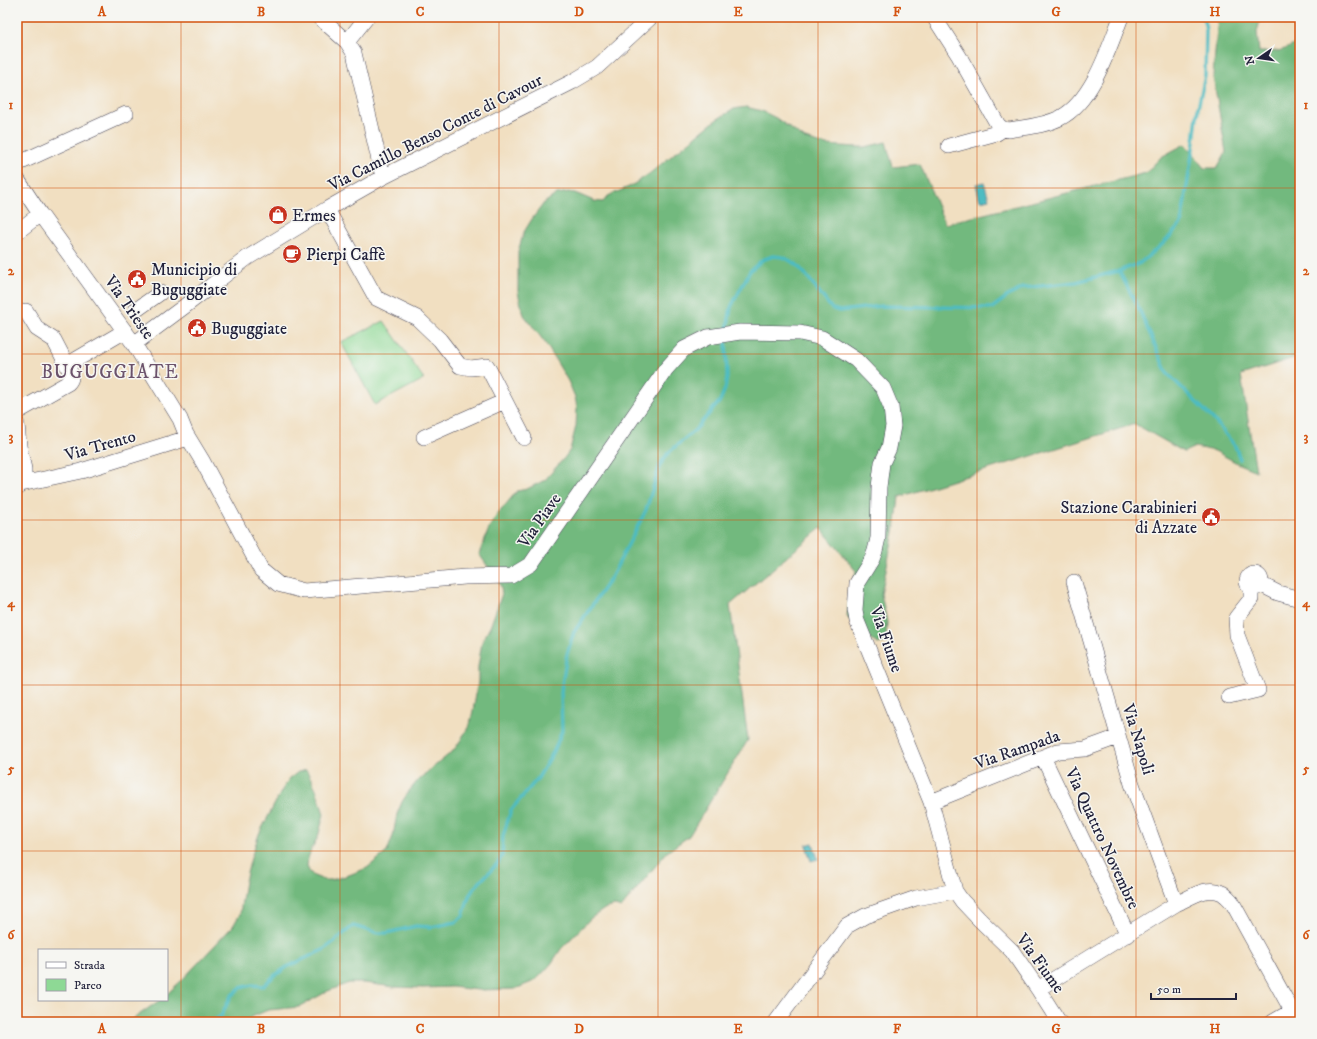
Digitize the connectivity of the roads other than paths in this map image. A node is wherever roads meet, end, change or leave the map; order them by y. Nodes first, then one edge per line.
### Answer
1 (318, 17) edge
2 (367, 17) edge
3 (651, 17) edge
4 (934, 17) edge
5 (1121, 17) edge
6 (347, 42) junction
7 (126, 114) dead end
8 (1003, 129) junction
9 (948, 146) dead end
10 (17, 164) edge
11 (383, 177) junction
12 (17, 179) edge
13 (327, 209) junction
14 (40, 214) junction
15 (17, 232) edge
16 (160, 293) dead end
17 (26, 312) dead end
18 (162, 323) junction
19 (125, 331) junction
20 (708, 337) joint
21 (134, 344) junction
22 (67, 365) junction
23 (505, 400) junction
24 (17, 412) edge
25 (17, 424) edge
26 (424, 437) dead end
27 (188, 438) junction
28 (524, 438) dead end
29 (19, 486) edge
30 (1074, 582) dead end
31 (278, 584) joint
32 (1300, 599) edge
33 (1229, 697) dead end
34 (1118, 737) junction
35 (1044, 757) junction
36 (931, 802) junction
37 (954, 891) junction
38 (1176, 904) junction
39 (1128, 935) junction
40 (1038, 989) junction
41 (1296, 1016) edge
42 (776, 1022) edge
43 (1059, 1022) edge
44 (1273, 1022) edge

1 - 6 street
2 - 6 street
3 - 11 street, Via Camillo Benso Conte di Cavour
4 - 8 street
5 - 8 street
6 - 11 street
7 - 10 street
8 - 9 street
11 - 13 street, Via Camillo Benso Conte di Cavour
12 - 14 street, Via Trieste
13 - 18 street, Via Camillo Benso Conte di Cavour
13 - 23 street
14 - 15 street
14 - 19 street, Via Trieste
16 - 18 street
17 - 22 street
18 - 21 street, Via Camillo Benso Conte di Cavour
19 - 21 street, Via Trieste
19 - 22 street
20 - 31 street, Via Piave
20 - 36 street, Via Fiume
21 - 27 street, Via Trieste
22 - 24 street
23 - 26 street
23 - 28 street
25 - 29 street, Via Trento
27 - 29 street, Via Trento
27 - 31 street, Via Trieste
30 - 34 street, Via Napoli
32 - 33 street
34 - 35 street, Via Rampada
34 - 38 street, Via Napoli
35 - 36 street, Via Rampada
35 - 39 street, Via Quattro Novembre
36 - 37 street, Via Fiume
37 - 40 street, Via Fiume
37 - 42 street
38 - 39 street
38 - 41 street
39 - 40 street
40 - 43 street, Via Fiume
41 - 44 street

